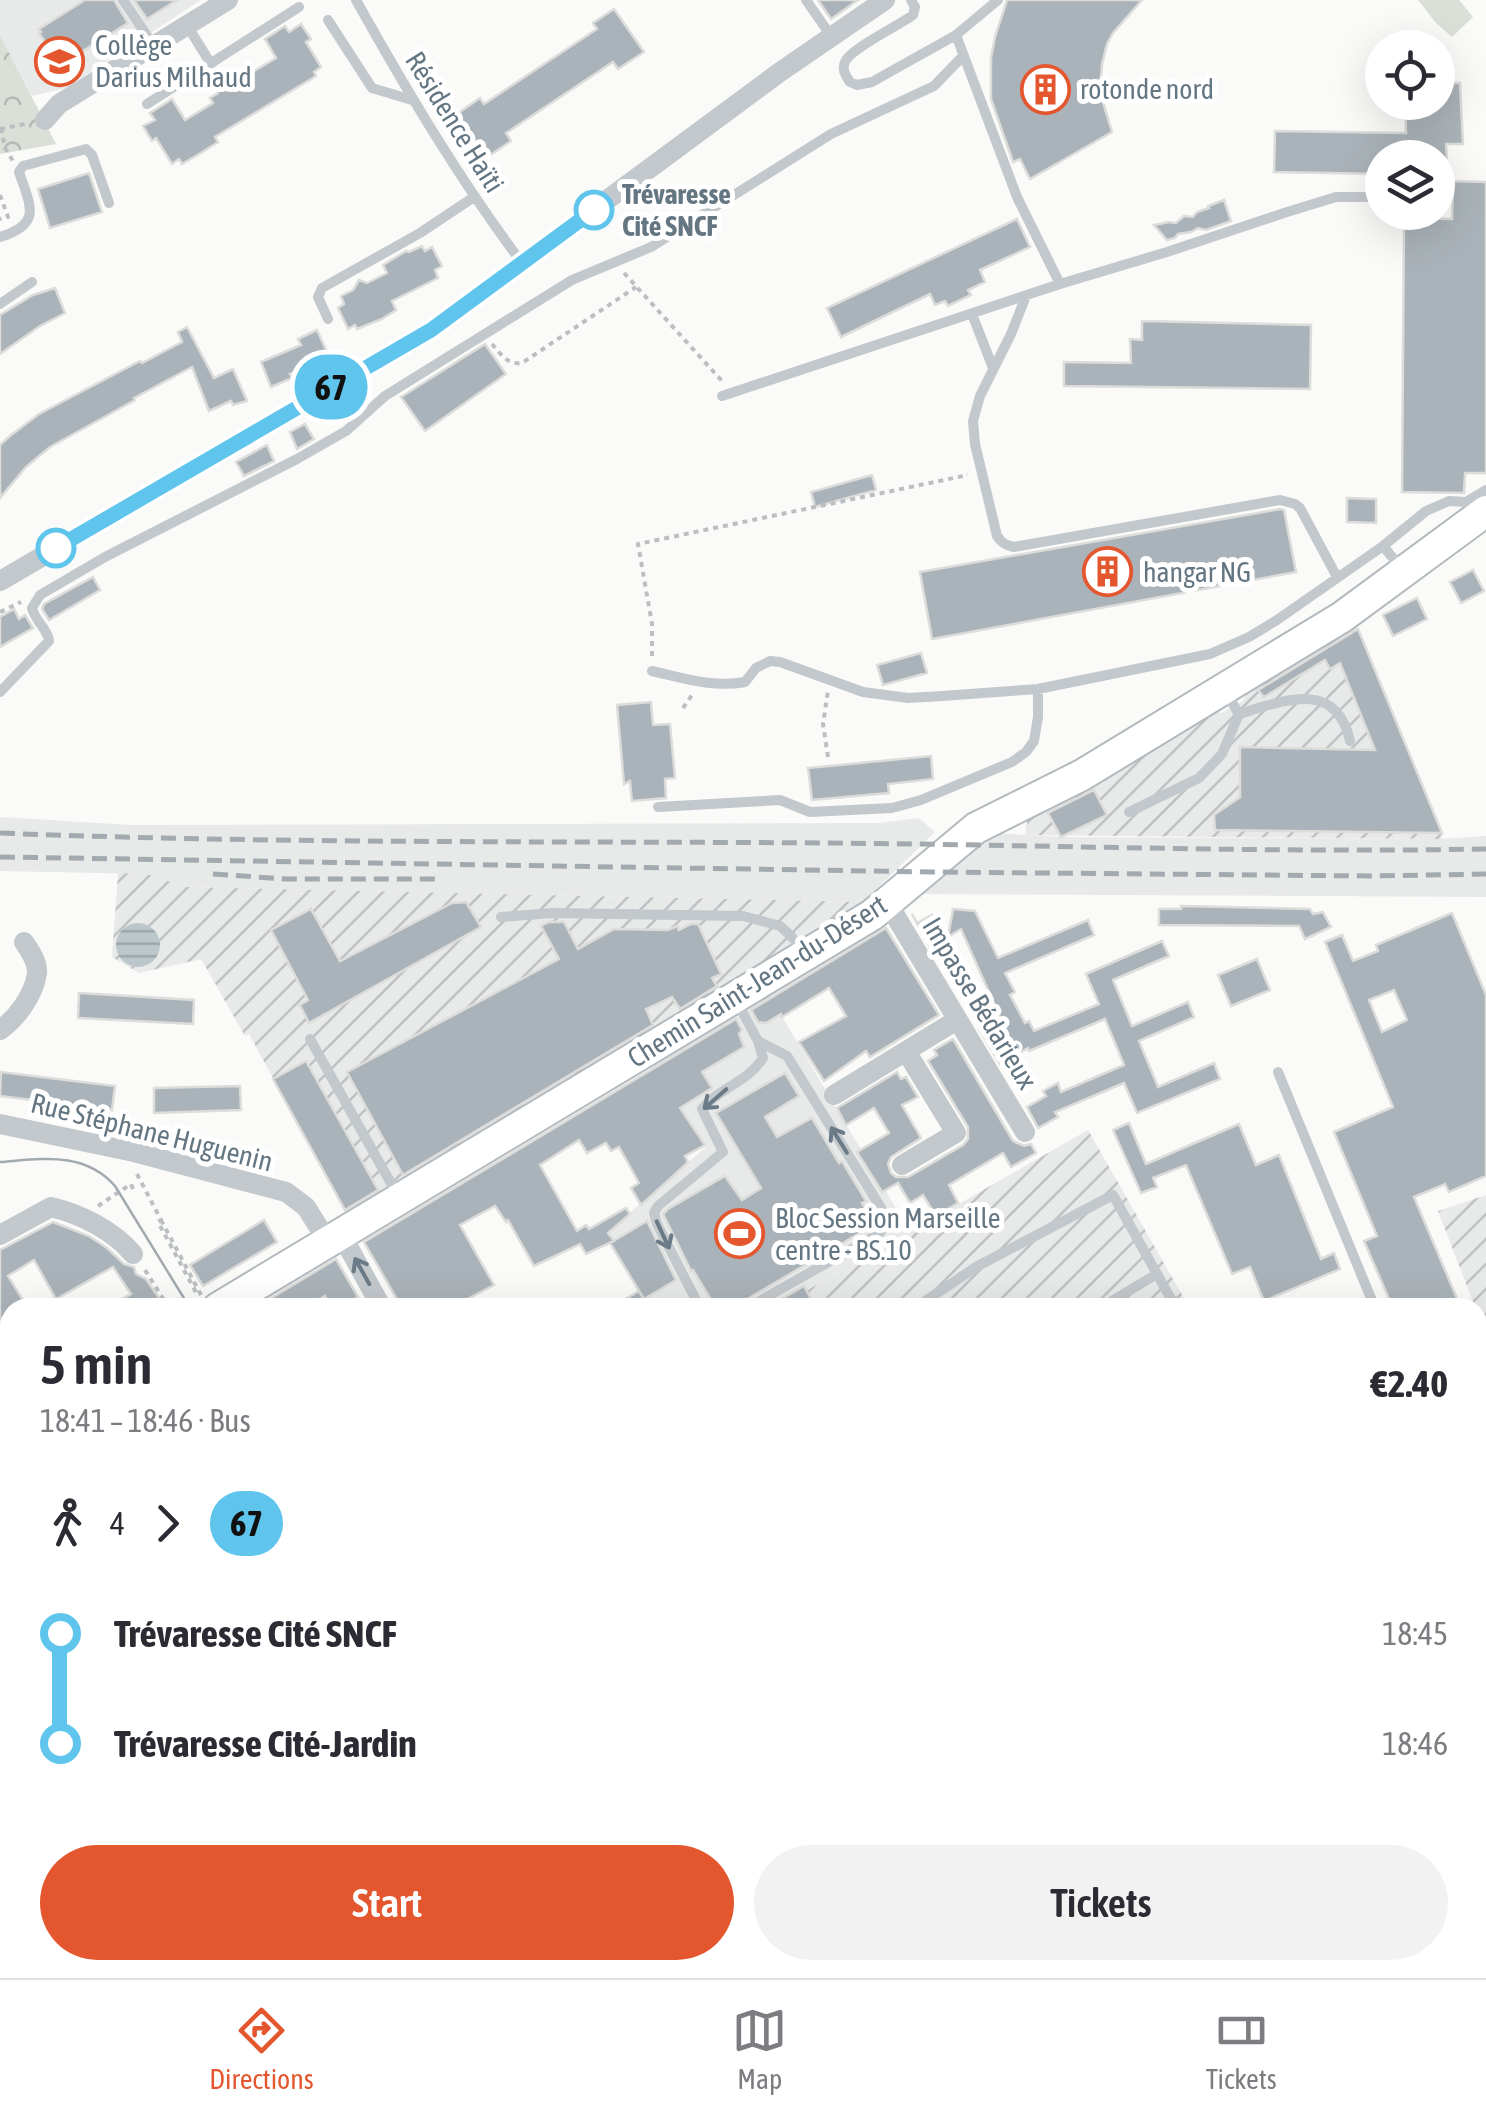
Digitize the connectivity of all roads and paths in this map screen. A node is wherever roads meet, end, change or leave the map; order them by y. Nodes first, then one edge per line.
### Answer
1 (123, 0) edge
2 (228, 0) edge
3 (356, 0) edge
4 (806, 0) edge
5 (884, 0) edge
6 (911, 0) edge
7 (998, 0) edge
8 (299, 6) dead end
9 (328, 20) dead end
10 (188, 27) junction
11 (956, 36) junction
12 (832, 37) junction
13 (154, 47) junction
14 (964, 56) junction
15 (211, 64) junction
16 (412, 100) junction
17 (147, 104) dead end
18 (45, 120) joint
19 (0, 129) edge
20 (5, 148) dead end
21 (0, 196) edge
22 (1365, 196) edge
23 (474, 197) junction
24 (109, 203) dead end
25 (0, 219) edge
26 (0, 236) edge
27 (614, 262) junction
28 (522, 263) junction
29 (32, 282) dead end
30 (1060, 284) junction
31 (636, 287) junction
32 (1026, 296) junction
33 (0, 304) edge
34 (972, 314) junction
35 (328, 319) dead end
36 (485, 335) junction
37 (994, 368) junction
38 (727, 394) joint
39 (982, 472) junction
40 (1486, 490) edge
41 (1486, 511) edge
42 (1383, 546) junction
43 (1404, 573) junction
44 (1337, 576) junction
45 (0, 581) edge
46 (652, 671) joint
47 (830, 682) junction
48 (1038, 690) junction
49 (0, 692) edge
50 (1232, 702) junction
51 (1350, 741) dead end
52 (828, 757) dead end
53 (658, 808) dead end
54 (1129, 812) dead end
55 (887, 902) junction
56 (501, 916) dead end
57 (24, 942) dead end
58 (806, 955) junction
59 (734, 997) junction
60 (957, 1020) junction
61 (0, 1030) edge
62 (310, 1039) dead end
63 (758, 1041) junction
64 (906, 1051) junction
65 (1278, 1072) dead end
66 (834, 1095) dead end
67 (0, 1124) edge
68 (1025, 1132) dead end
69 (134, 1152) junction
70 (902, 1165) dead end
71 (133, 1189) dead end
72 (400, 1199) junction
73 (82, 1218) junction
74 (161, 1220) junction
75 (0, 1235) edge
76 (334, 1238) junction
77 (133, 1254) joint
78 (1157, 1274) junction
79 (162, 1298) edge
80 (204, 1298) edge
81 (205, 1298) edge
82 (213, 1298) edge
83 (375, 1298) edge
84 (695, 1298) edge
85 (764, 1298) edge
86 (929, 1298) edge
87 (1117, 1298) edge
88 (1170, 1298) edge
89 (1371, 1298) edge

1 - 13 lane
2 - 10 street
3 - 16 lane, Résidence Haïti
4 - 12 lane
5 - 12 street
6 - 11 lane
7 - 11 lane
8 - 15 lane
9 - 16 lane
10 - 13 street
10 - 15 lane
11 - 14 lane
12 - 28 street
13 - 18 street
14 - 27 lane
14 - 30 lane
15 - 17 lane
16 - 23 lane, Résidence Haïti
18 - 19 path
19 - 20 path
21 - 25 path
22 - 30 lane
23 - 28 lane, Résidence Haïti
23 - 35 lane
24 - 26 lane
27 - 31 path
27 - 36 lane
28 - 45 street
29 - 33 lane
30 - 32 lane
31 - 36 path
31 - 38 path
32 - 34 lane
32 - 37 lane
34 - 37 lane
34 - 38 lane
36 - 49 lane
37 - 39 lane
39 - 44 lane
39 - 46 path
40 - 42 lane
41 - 43 street, Chemin Saint-Jean-du-Désert
42 - 43 lane
42 - 44 lane
43 - 50 street, Chemin Saint-Jean-du-Désert
44 - 48 lane
46 - 47 lane
47 - 48 lane
47 - 52 path
48 - 53 lane
50 - 51 lane
50 - 54 lane
50 - 55 street, Chemin Saint-Jean-du-Désert
55 - 58 street, Chemin Saint-Jean-du-Désert
55 - 60 street, Impasse Bédarieux
56 - 58 lane
57 - 61 street
58 - 59 street, Chemin Saint-Jean-du-Désert
59 - 63 lane
59 - 72 street, Chemin Saint-Jean-du-Désert
60 - 64 street
60 - 68 street, Impasse Bédarieux
62 - 72 lane
63 -> 84 lane
85 -> 63 lane
64 - 66 street
64 - 70 street
65 - 89 lane
67 - 69 street, Rue Stéphane Huguenin
69 - 74 path
69 - 76 street, Rue Stéphane Huguenin
71 - 73 path
72 - 76 street, Chemin Saint-Jean-du-Désert
73 - 75 street
73 - 77 street
74 - 80 path
74 - 81 path
76 - 82 street, Chemin Saint-Jean-du-Désert
83 -> 76 street, Rue Stéphane Huguenin
77 - 79 path
78 - 86 lane
78 - 87 lane
78 - 88 lane

